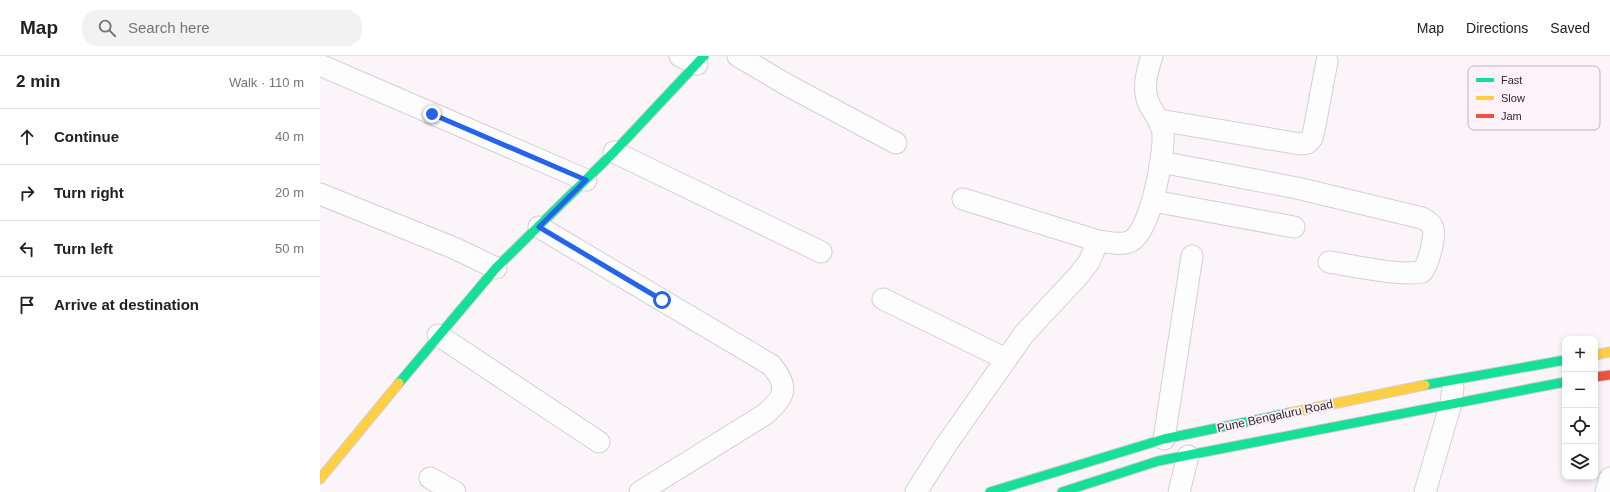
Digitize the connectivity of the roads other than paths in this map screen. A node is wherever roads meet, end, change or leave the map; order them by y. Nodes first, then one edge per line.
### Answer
1 (738, 56) edge
2 (1152, 56) edge
3 (694, 59) edge
4 (1327, 60) dead end
5 (320, 65) edge
6 (1159, 120) junction
7 (896, 142) dead end
8 (614, 152) junction
9 (1161, 162) junction
10 (586, 180) junction
11 (320, 194) edge
12 (963, 199) dead end
13 (1152, 201) junction
14 (539, 227) junction
15 (1294, 227) dead end
16 (1098, 241) junction
17 (821, 252) dead end
18 (1192, 256) dead end
19 (1329, 262) dead end
20 (496, 268) junction
21 (883, 299) dead end
22 (438, 335) junction
23 (1610, 352) edge
24 (1598, 354) edge
25 (1006, 359) junction
26 (1562, 361) edge
27 (1610, 374) edge
28 (1598, 376) edge
29 (1454, 379) junction
30 (1562, 383) edge
31 (1451, 403) junction
32 (1164, 439) junction
33 (599, 442) dead end
34 (1188, 456) junction
35 (430, 478) dead end
36 (1610, 478) edge
37 (320, 479) edge
38 (455, 492) edge
39 (640, 492) edge
40 (916, 492) edge
41 (990, 492) edge
42 (1062, 492) edge
43 (1179, 492) edge
44 (1425, 492) edge
45 (1606, 492) edge

1 - 7 street
2 - 6 street
3 - 8 main road
4 - 6 street
5 - 10 street
6 - 9 street
8 - 10 main road
8 - 17 street
9 - 13 street
9 - 19 street
10 - 14 main road
11 - 20 street
12 - 16 street
13 - 15 street
13 - 16 street
14 - 20 main road
14 - 39 street
16 - 25 street
18 - 32 street
20 - 22 main road
21 - 25 street
22 - 33 street
22 - 37 main road
23 - 24 main road
25 - 40 street
26 - 29 main road, Pune Bengaluru Road
27 - 28 main road
29 - 31 street
29 - 32 main road, Pune Bengaluru Road
30 - 31 main road
31 - 34 main road
31 - 44 street
32 - 41 main road, Pune Bengaluru Road
34 - 42 main road
34 - 43 street
35 - 38 street
36 - 45 street

